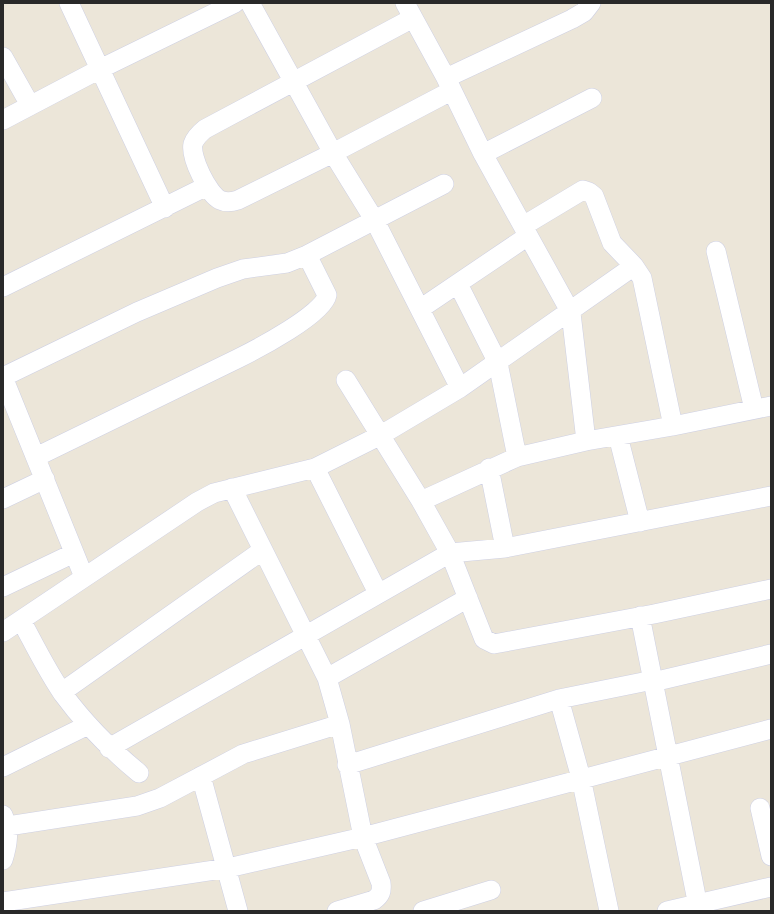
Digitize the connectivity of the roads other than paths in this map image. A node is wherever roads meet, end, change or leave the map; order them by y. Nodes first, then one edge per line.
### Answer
1 (69, 3) edge
2 (235, 3) edge
3 (250, 3) edge
4 (591, 3) edge
5 (409, 11) edge
6 (3, 57) edge
7 (100, 69) junction
8 (293, 81) junction
9 (448, 84) junction
10 (592, 98) dead end
11 (30, 105) junction
12 (3, 120) edge
13 (333, 153) junction
14 (483, 154) junction
15 (444, 184) dead end
16 (207, 186) junction
17 (165, 208) junction
18 (374, 221) junction
19 (526, 231) junction
20 (716, 251) dead end
21 (307, 255) junction
22 (634, 266) junction
23 (458, 284) junction
24 (3, 287) edge
25 (420, 309) junction
26 (570, 312) junction
27 (498, 362) junction
28 (3, 377) edge
29 (346, 380) dead end
30 (460, 388) junction
31 (763, 408) edge
32 (9, 409) edge
33 (674, 426) junction
34 (381, 435) junction
35 (618, 436) junction
36 (586, 441) junction
37 (517, 456) junction
38 (36, 457) junction
39 (315, 468) junction
40 (489, 468) junction
41 (45, 479) junction
42 (232, 488) junction
43 (771, 496) edge
44 (3, 499) edge
45 (421, 501) junction
46 (640, 522) junction
47 (505, 548) junction
48 (263, 550) junction
49 (74, 552) junction
50 (450, 553) junction
51 (84, 577) junction
52 (3, 587) edge
53 (771, 589) edge
54 (378, 593) junction
55 (468, 598) junction
56 (640, 616) junction
57 (20, 620) junction
58 (3, 632) edge
59 (306, 636) junction
60 (771, 654) edge
61 (326, 678) junction
62 (653, 681) junction
63 (62, 692) junction
64 (559, 699) junction
65 (340, 724) junction
66 (88, 725) junction
67 (771, 728) edge
68 (109, 748) junction
69 (668, 757) junction
70 (347, 765) junction
71 (3, 767) edge
72 (139, 773) dead end
73 (201, 776) junction
74 (581, 778) junction
75 (760, 808) dead end
76 (5, 821) edge
77 (364, 837) junction
78 (771, 856) edge
79 (3, 860) edge
80 (228, 868) junction
81 (771, 887) edge
82 (491, 890) dead end
83 (3, 902) edge
84 (379, 905) edge
85 (698, 908) edge
86 (238, 911) edge
87 (337, 911) edge
88 (423, 911) edge
89 (609, 911) edge
90 (667, 911) edge

1 - 7 street
2 - 7 street
3 - 8 street
4 - 9 street
5 - 8 street
5 - 9 street
6 - 11 street
7 - 11 street
7 - 17 street
8 - 13 street
8 - 16 street
9 - 13 street
9 - 14 street
10 - 14 street
11 - 12 street
13 - 16 street
13 - 18 street
14 - 19 street
15 - 18 street
16 - 17 street
17 - 24 street
18 - 21 street
18 - 25 street
19 - 22 street
19 - 23 street
19 - 26 street
20 - 31 street
21 - 28 street
21 - 38 street
22 - 26 street
22 - 33 street
23 - 25 street
23 - 27 street
25 - 30 street
26 - 27 street
26 - 36 street
27 - 30 street
27 - 37 street
28 - 32 street
29 - 34 street
30 - 34 street
31 - 33 street
32 - 38 street
33 - 35 street
34 - 39 street
34 - 45 street
35 - 36 street
35 - 46 street
36 - 37 street
37 - 40 street
38 - 41 street
39 - 42 street
39 - 54 street
40 - 45 street
40 - 47 street
41 - 44 street
41 - 49 street
42 - 48 street
42 - 51 street
43 - 46 street
45 - 50 street
46 - 47 street
47 - 50 street
48 - 59 street
48 - 63 street
49 - 51 street
49 - 52 street
50 - 54 street
50 - 55 street
51 - 57 street
53 - 56 street
54 - 59 street
55 - 56 street
55 - 61 street
56 - 62 street
57 - 58 street
57 - 63 street
59 - 61 street
59 - 68 street
60 - 62 street
61 - 65 street
62 - 64 street
62 - 69 street
63 - 66 street
64 - 70 street
64 - 74 street
65 - 70 street
65 - 73 street
66 - 68 street
66 - 71 street
67 - 69 street
68 - 72 street
69 - 74 street
69 - 85 street
70 - 77 street
73 - 76 street
73 - 80 street
74 - 77 street
74 - 89 street
75 - 78 street
76 - 79 street
77 - 80 street
77 - 84 street
80 - 83 street
80 - 86 street
81 - 85 street
82 - 88 street
84 - 87 street
85 - 90 street

